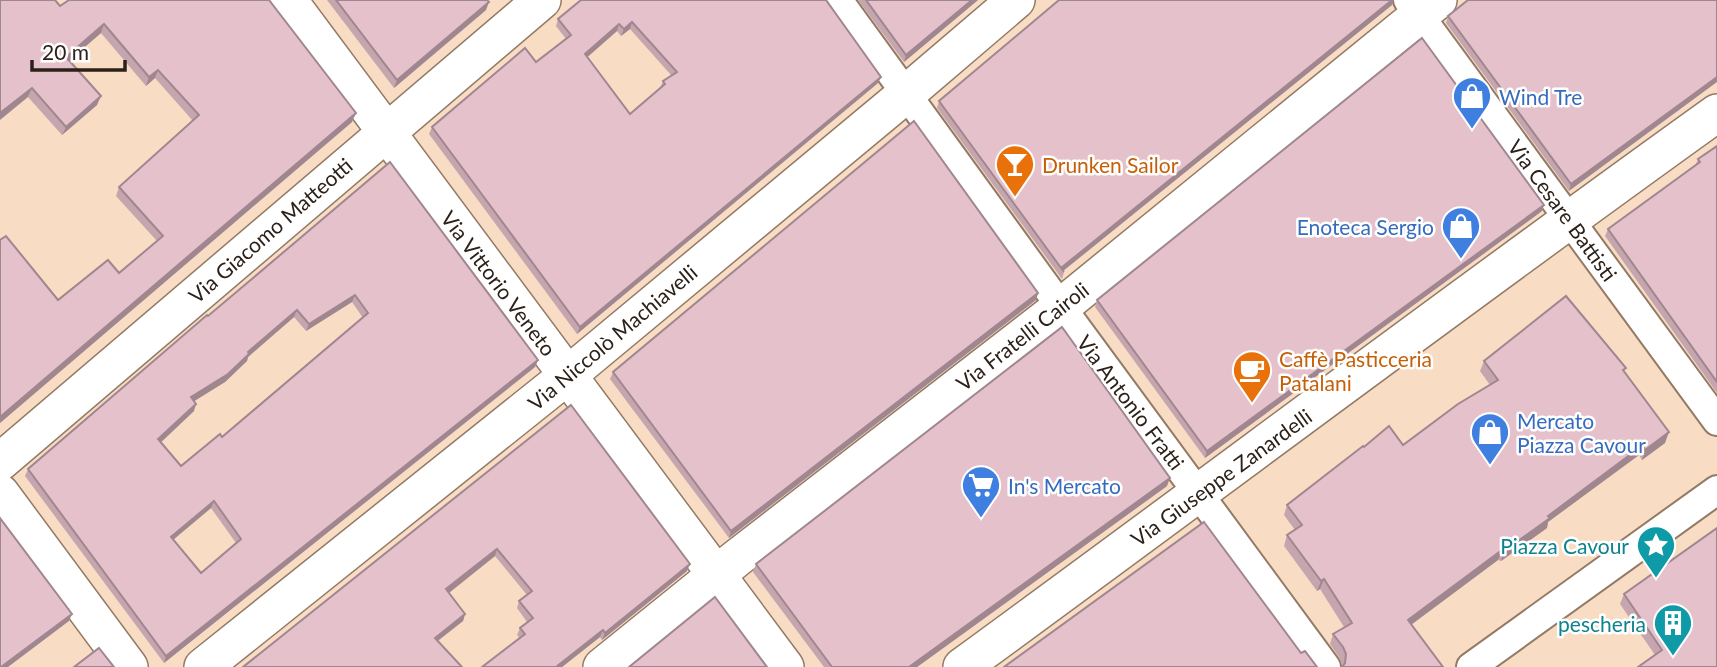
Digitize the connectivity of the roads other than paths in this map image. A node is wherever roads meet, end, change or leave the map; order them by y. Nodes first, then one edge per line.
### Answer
1 (288, 0) edge
2 (542, 0) edge
3 (838, 0) edge
4 (1016, 0) edge
5 (1422, 5) edge
6 (906, 94) junction
7 (1717, 113) edge
8 (386, 132) junction
9 (1569, 219) junction
10 (1061, 307) junction
11 (568, 374) junction
12 (1717, 421) edge
13 (0, 462) edge
14 (1717, 490) edge
15 (0, 493) edge
16 (1199, 494) junction
17 (717, 575) junction
18 (129, 667) edge
19 (203, 667) edge
20 (602, 667) edge
21 (786, 667) edge
22 (962, 667) edge
23 (1326, 667) edge
24 (1471, 667) edge

1 - 8 street, Via Vittorio Veneto
2 - 8 street, Via Giacomo Matteotti
3 - 6 street, Via Antonio Fratti
4 - 6 street, Via Niccolò Machiavelli
5 - 9 street, Via Cesare Battisti
5 - 10 street, Via Fratelli Cairoli
6 - 10 street, Via Antonio Fratti
6 - 11 street, Via Niccolò Machiavelli
7 - 9 street, Via Giuseppe Zanardelli
8 - 11 street, Via Vittorio Veneto
8 - 13 street, Via Giacomo Matteotti
9 - 12 street, Via Cesare Battisti
9 - 16 street, Via Giuseppe Zanardelli
10 - 16 street, Via Antonio Fratti
10 - 17 street, Via Fratelli Cairoli
11 - 17 street, Via Vittorio Veneto
11 - 19 street, Via Niccolò Machiavelli
14 - 24 street
15 - 18 street
16 - 22 street, Via Giuseppe Zanardelli
16 - 23 street, Via Antonio Fratti
17 - 20 street, Via Fratelli Cairoli
17 - 21 street, Via Vittorio Veneto

